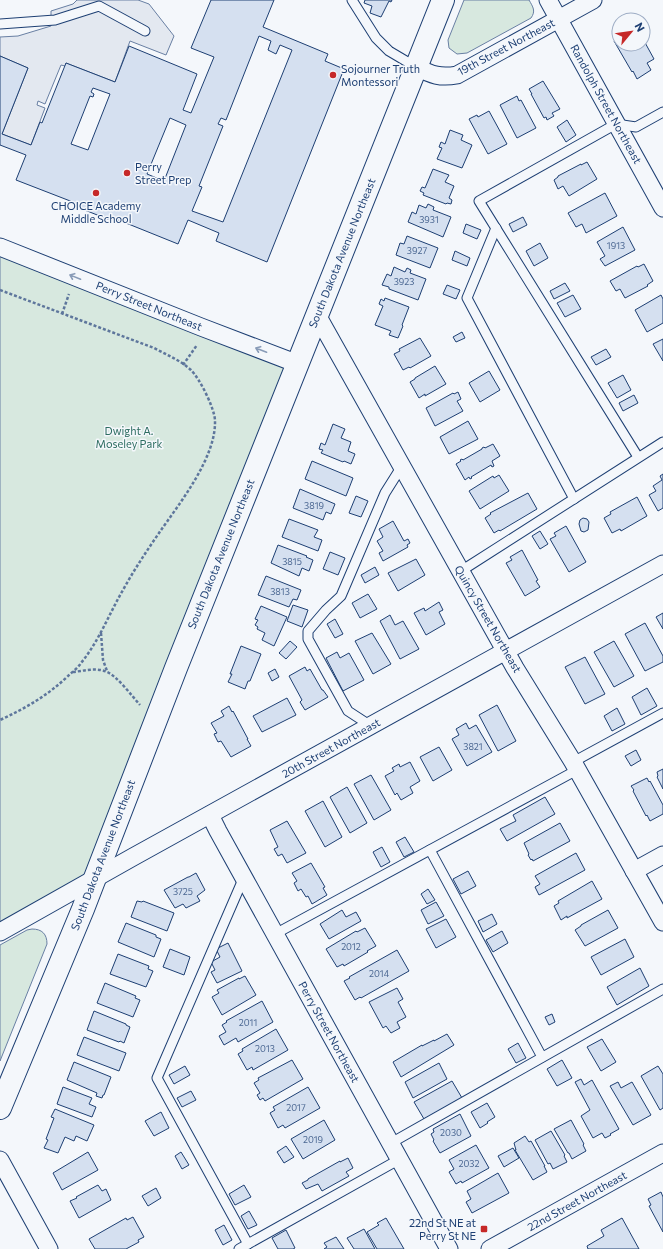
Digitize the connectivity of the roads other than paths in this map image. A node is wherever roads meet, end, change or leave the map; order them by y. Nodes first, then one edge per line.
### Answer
1 (352, 0) edge
2 (443, 0) edge
3 (548, 0) edge
4 (593, 0) edge
5 (559, 19) junction
6 (0, 24) edge
7 (145, 31) dead end
8 (416, 68) junction
9 (663, 112) edge
10 (616, 124) junction
11 (663, 208) edge
12 (496, 228) junction
13 (0, 247) edge
14 (317, 315) junction
15 (298, 364) junction
16 (663, 442) edge
17 (638, 457) junction
18 (402, 466) junction
19 (574, 499) junction
20 (663, 564) edge
21 (461, 571) junction
22 (506, 652) junction
23 (663, 713) edge
24 (371, 726) junction
25 (575, 766) junction
26 (210, 815) junction
27 (430, 850) junction
28 (663, 855) edge
29 (634, 871) junction
30 (244, 877) junction
31 (93, 881) junction
32 (663, 922) edge
33 (0, 932) edge
34 (275, 934) junction
35 (663, 989) edge
36 (542, 1057) junction
37 (0, 1108) edge
38 (391, 1143) junction
39 (663, 1153) edge
40 (400, 1159) junction
41 (0, 1160) edge
42 (243, 1247) edge
43 (49, 1249) edge
44 (449, 1249) edge
45 (490, 1249) edge

1 - 8 lane
2 - 8 main road, South Dakota Avenue Northeast
3 - 5 street, Randolph Street Northeast
4 - 5 street, 19th Street Northeast
5 - 8 street, 19th Street Northeast
5 - 10 street, Randolph Street Northeast
6 - 7 lane
8 - 14 main road, South Dakota Avenue Northeast
9 - 10 lane
10 - 11 street, Randolph Street Northeast
10 - 12 lane
12 - 17 lane
12 - 19 lane
15 -> 13 street, Perry Street Northeast
14 - 15 main road, South Dakota Avenue Northeast
14 - 18 street, Quincy Street Northeast
15 - 31 main road, South Dakota Avenue Northeast
16 - 17 lane
17 - 19 lane
18 - 21 street, Quincy Street Northeast
18 - 24 lane
19 - 21 lane
20 - 22 street, 20th Street Northeast
21 - 22 street, Quincy Street Northeast
22 - 24 street, 20th Street Northeast
22 - 25 street, Quincy Street Northeast
23 - 25 lane
24 - 26 street, 20th Street Northeast
25 - 27 lane
25 - 29 street, Quincy Street Northeast
26 - 30 street, Perry Street Northeast
26 - 31 street, 20th Street Northeast
27 - 34 lane
27 - 36 lane
28 - 29 street
29 - 32 street, Quincy Street Northeast
30 - 34 street, Perry Street Northeast
30 - 42 lane
31 - 33 street, 20th Street Northeast
31 - 37 main road, South Dakota Avenue Northeast
34 - 38 street, Perry Street Northeast
35 - 36 lane
36 - 38 lane
38 - 40 street, Perry Street Northeast
39 - 45 street, 22nd Street Northeast
40 - 42 lane
40 - 44 street, Perry Street Northeast
41 - 43 street

